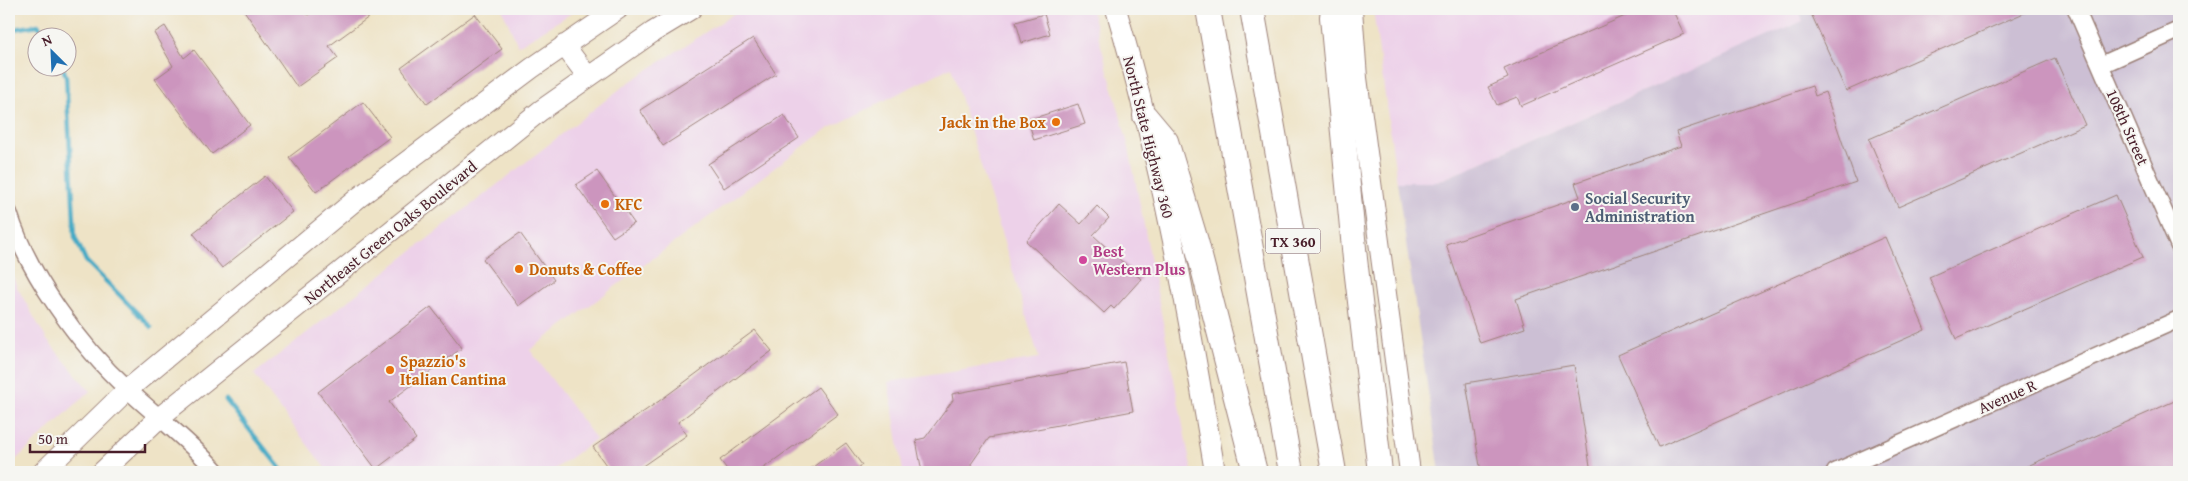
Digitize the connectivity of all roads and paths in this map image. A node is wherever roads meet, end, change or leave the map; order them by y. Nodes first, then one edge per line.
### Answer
1 (618, 9) edge
2 (691, 9) edge
3 (1116, 9) edge
4 (1208, 9) edge
5 (1252, 9) edge
6 (1333, 9) edge
7 (1352, 9) edge
8 (2076, 9) edge
9 (2179, 30) edge
10 (564, 45) junction
11 (2100, 65) junction
12 (588, 77) junction
13 (1146, 116) junction
14 (9, 213) edge
15 (2179, 246) edge
16 (2179, 319) edge
17 (128, 390) junction
18 (160, 417) junction
19 (43, 472) edge
20 (102, 472) edge
21 (217, 472) edge
22 (1215, 472) edge
23 (1255, 472) edge
24 (1291, 472) edge
25 (1334, 472) edge
26 (1380, 472) edge
27 (1410, 472) edge
28 (1835, 472) edge

1 - 10 main road
2 - 12 main road, Northeast Green Oaks Boulevard
3 - 13 main road, North State Highway 360
4 - 24 highway, TX 360
5 - 25 highway, TX 360
6 - 26 highway
7 - 27 main road
8 - 11 street, 108th Street
9 - 11 street
10 - 12 main road
10 - 17 main road
11 - 15 street, 108th Street
12 - 18 main road, Northeast Green Oaks Boulevard
13 - 22 main road, North State Highway 360
13 - 23 highway
14 - 17 street
16 - 28 street, Avenue R
17 - 18 street
17 - 19 main road
18 - 20 main road, Northeast Green Oaks Boulevard
18 - 21 street

